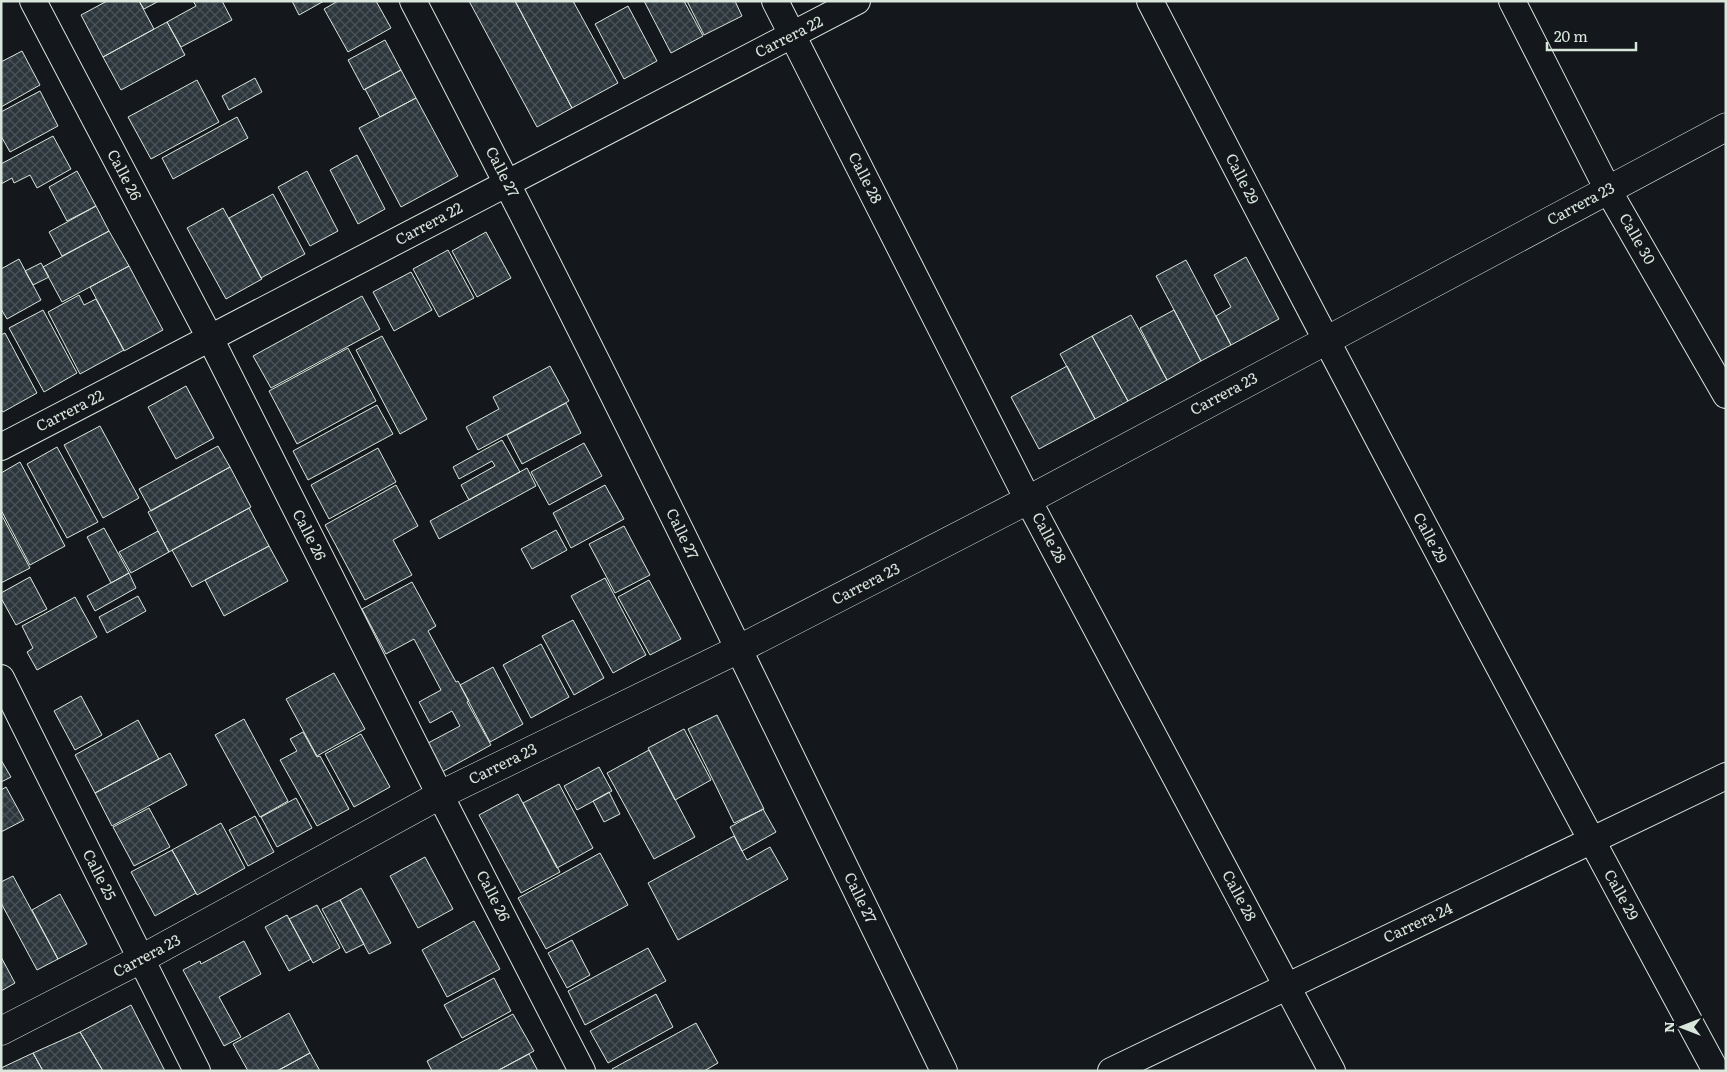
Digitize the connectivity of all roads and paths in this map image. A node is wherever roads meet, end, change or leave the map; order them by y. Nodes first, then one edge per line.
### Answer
1 (33, 1) edge
2 (413, 1) edge
3 (775, 1) edge
4 (857, 1) edge
5 (1150, 1) edge
6 (1512, 1) edge
7 (792, 35) junction
8 (1726, 127) edge
9 (508, 183) junction
10 (1608, 190) junction
11 (210, 338) junction
12 (1325, 340) junction
13 (1726, 395) edge
14 (1, 446) edge
15 (1028, 500) junction
16 (739, 649) junction
17 (1, 678) edge
18 (1726, 776) edge
19 (440, 795) junction
20 (1592, 841) junction
21 (141, 959) junction
22 (1287, 986) junction
23 (1, 1031) edge
24 (197, 1071) edge
25 (582, 1071) edge
26 (944, 1071) edge
27 (1111, 1071) edge
28 (1332, 1071) edge
29 (1716, 1071) edge

1 - 11 street, Calle 26
2 - 9 street, Calle 27
3 - 7 street, Calle 28
4 - 7 street, Carrera 22
5 - 12 street, Calle 29
6 - 10 street, Calle 30
7 - 9 street, Carrera 22
7 - 15 street, Calle 28
8 - 10 street, Carrera 23
9 - 11 street, Carrera 22
9 - 16 street, Calle 27
10 - 12 street, Carrera 23
10 - 13 street, Calle 30
11 - 14 street, Carrera 22
11 - 19 street, Calle 26
12 - 15 street, Carrera 23
12 - 20 street, Calle 29
15 - 16 street, Carrera 23
15 - 22 street, Calle 28
16 - 19 street, Carrera 23
16 - 26 street, Calle 27
17 - 21 street, Calle 25
18 - 20 street, Carrera 24
19 - 21 street, Carrera 23
19 - 25 street, Calle 26
20 - 22 street, Carrera 24
20 - 29 street, Calle 29
21 - 23 street, Carrera 23
21 - 24 street, Calle 25
22 - 27 street, Carrera 24
22 - 28 street, Calle 28

